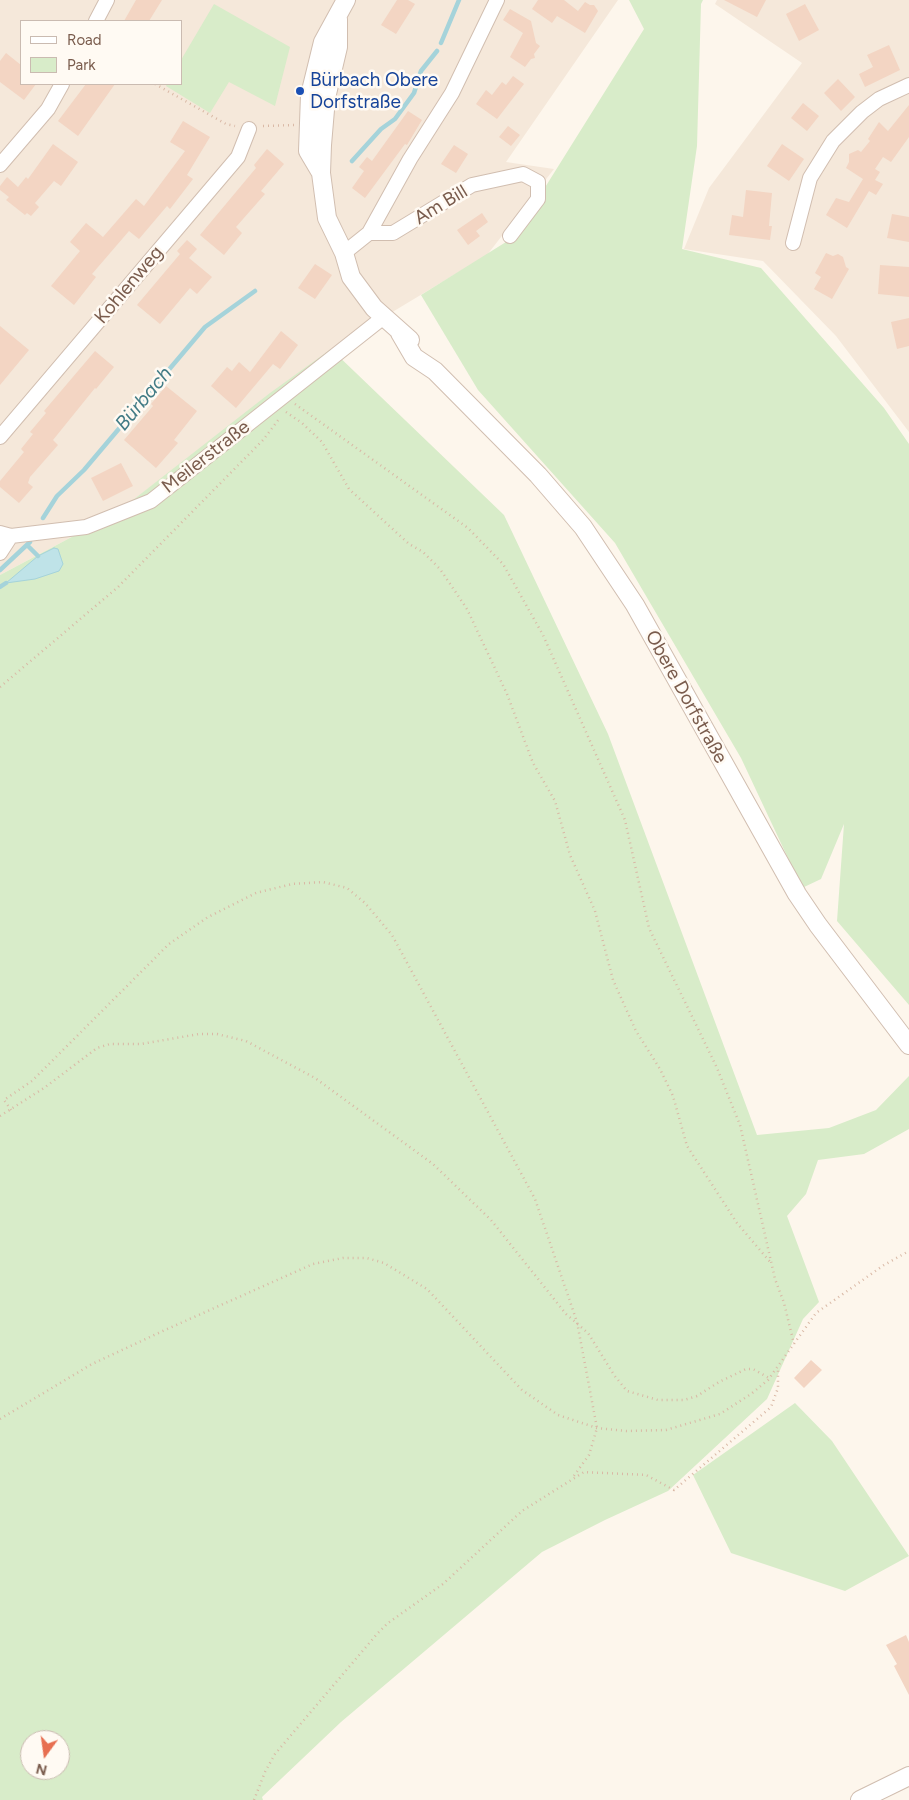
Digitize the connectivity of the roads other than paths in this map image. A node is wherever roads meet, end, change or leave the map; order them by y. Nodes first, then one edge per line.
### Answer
1 (107, 0) edge
2 (346, 0) edge
3 (497, 0) edge
4 (338, 19) junction
5 (97, 20) edge
6 (61, 85) edge
7 (909, 85) edge
8 (256, 127) road end
9 (0, 166) edge
10 (321, 173) junction
11 (369, 233) junction
12 (510, 236) dead end
13 (793, 243) dead end
14 (344, 253) junction
15 (385, 316) junction
16 (0, 437) edge
17 (6, 534) edge
18 (0, 553) edge
19 (909, 1045) edge
20 (909, 1776) edge
21 (868, 1798) edge

1 - 5 street
2 - 4 street, Obere Dorfstraße
3 - 11 street
4 - 10 street, Obere Dorfstraße
4 - 10 street, Obere Dorfstraße
6 - 9 street
7 - 13 street
8 - 16 street, Kohlenweg
10 - 14 street, Obere Dorfstraße
11 - 12 street, Am Bill
11 - 14 street
14 - 15 street, Obere Dorfstraße
15 - 17 street, Meilerstraße
15 - 19 street, Obere Dorfstraße
17 - 18 street
20 - 21 street

